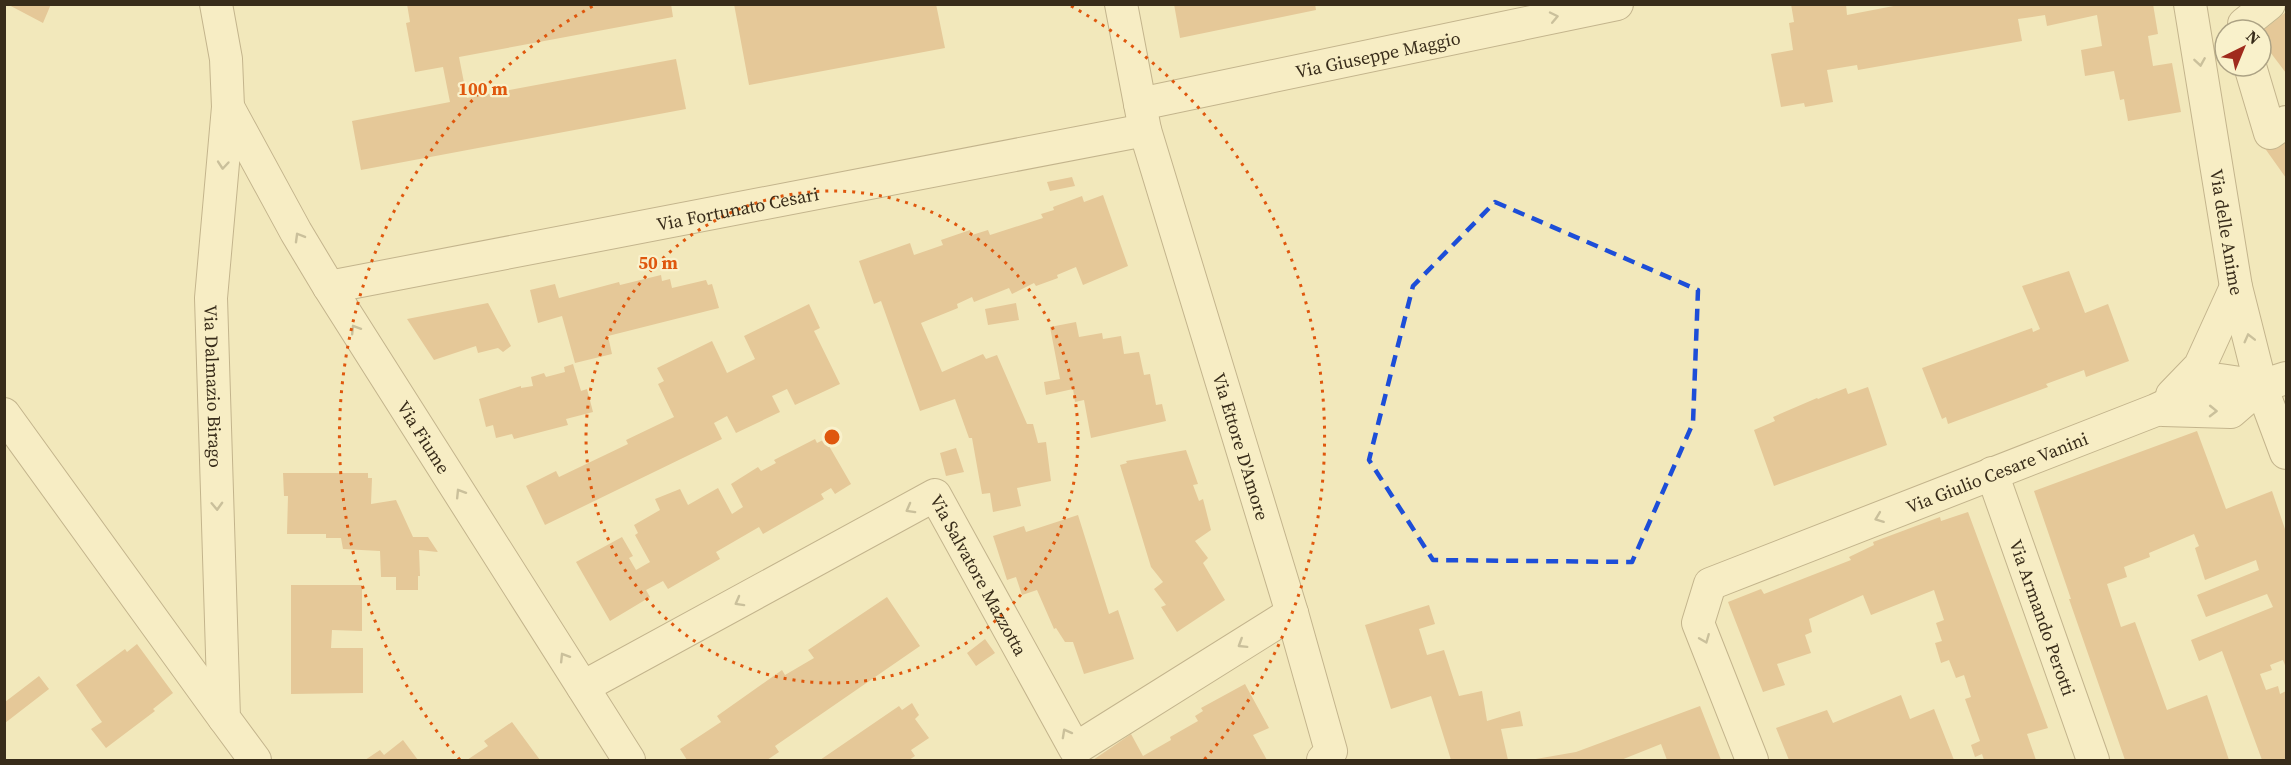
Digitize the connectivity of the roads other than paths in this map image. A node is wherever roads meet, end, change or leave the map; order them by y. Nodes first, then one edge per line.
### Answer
1 (216, 4) edge
2 (1121, 4) edge
3 (1617, 4) edge
4 (2190, 4) edge
5 (2269, 4) edge
6 (1493, 17) edge
7 (2252, 18) edge
8 (2254, 78) edge
9 (228, 107) junction
10 (1142, 117) junction
11 (2286, 122) edge
12 (329, 287) junction
13 (2236, 287) junction
14 (2274, 382) edge
15 (2156, 410) junction
16 (4, 414) edge
17 (2286, 453) edge
18 (1992, 473) junction
19 (1292, 613) junction
20 (583, 687) junction
21 (224, 718) junction
22 (255, 760) edge
23 (629, 760) edge
24 (1323, 760) edge
25 (1752, 760) edge
26 (2093, 760) edge

1 - 9 street, Via Dalmazio Birago
2 - 10 street, Via Ettore D'Amore
6 -> 3 street, Via Giuseppe Maggio
4 -> 13 street, Via delle Anime
5 - 7 street
6 - 10 street, Via Giuseppe Maggio
8 - 11 street
12 -> 9 street, Via Fiume
9 -> 21 street, Via Dalmazio Birago
10 - 12 street, Via Fortunato Cesari
10 - 19 street, Via Ettore D'Amore
20 -> 12 street, Via Fiume
14 -> 13 street, Via delle Anime
13 - 15 street
14 - 15 street, Via Giulio Cesare Vanini
14 - 17 street, Via delle Anime
15 - 18 street, Via Giulio Cesare Vanini
16 - 21 street
18 -> 25 street, Via Giulio Cesare Vanini
18 - 26 street, Via Armando Perotti
19 -> 20 street, Via Salvatore Mazzotta
19 - 24 street, Via Ettore D'Amore
20 - 23 street, Via Fiume
21 - 22 street

